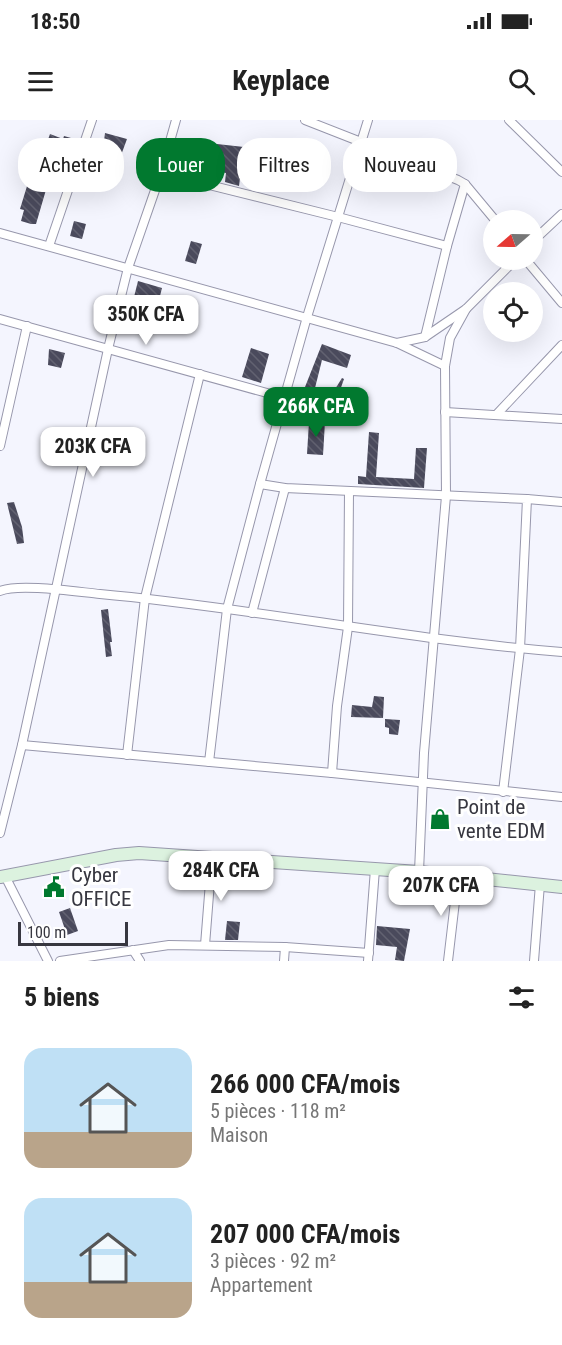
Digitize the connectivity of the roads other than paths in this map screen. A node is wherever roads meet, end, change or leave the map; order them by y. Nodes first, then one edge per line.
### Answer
1 (92, 120) edge
2 (176, 120) edge
3 (305, 120) edge
4 (368, 120) edge
5 (509, 120) edge
6 (171, 138) edge
7 (350, 138) edge
8 (363, 138) edge
9 (562, 172) edge
10 (457, 181) edge
11 (465, 184) junction
12 (225, 189) edge
13 (154, 192) edge
14 (346, 192) edge
15 (487, 210) edge
16 (562, 214) edge
17 (338, 217) junction
18 (0, 232) edge
19 (543, 232) edge
20 (49, 246) junction
21 (447, 246) junction
22 (128, 268) junction
23 (505, 270) edge
24 (534, 270) edge
25 (562, 303) edge
26 (466, 309) junction
27 (307, 317) junction
28 (0, 319) edge
29 (27, 326) junction
30 (425, 337) junction
31 (397, 343) junction
32 (562, 345) edge
33 (108, 349) junction
34 (445, 366) junction
35 (200, 374) junction
36 (285, 398) junction
37 (3, 411) edge
38 (445, 412) junction
39 (497, 414) junction
40 (562, 419) edge
41 (0, 446) edge
42 (260, 484) junction
43 (285, 488) junction
44 (349, 491) junction
45 (446, 496) junction
46 (527, 499) junction
47 (562, 502) edge
48 (56, 590) junction
49 (0, 591) edge
50 (145, 598) junction
51 (227, 609) junction
52 (252, 613) junction
53 (348, 627) junction
54 (435, 640) junction
55 (520, 649) junction
56 (562, 652) edge
57 (22, 745) junction
58 (127, 755) junction
59 (209, 762) junction
60 (332, 773) junction
61 (12, 784) junction
62 (422, 784) junction
63 (0, 786) edge
64 (503, 792) junction
65 (562, 797) edge
66 (0, 833) edge
67 (212, 857) junction
68 (375, 870) junction
69 (419, 873) junction
70 (458, 876) junction
71 (2, 877) edge
72 (540, 884) junction
73 (562, 887) edge
74 (205, 945) junction
75 (285, 947) junction
76 (133, 950) junction
77 (368, 957) edge
78 (48, 961) edge
79 (60, 961) edge
80 (140, 961) edge
81 (284, 961) edge
82 (448, 961) edge
83 (534, 961) edge

1 - 20 street
2 - 6 street
3 - 7 street
4 - 8 street
5 - 9 street
10 - 11 street
11 - 15 street
11 - 21 street
12 - 17 street
13 - 22 street
14 - 17 street
16 - 19 street
17 - 21 street
17 - 27 street
18 - 20 street
20 - 22 street
21 - 30 street
22 - 27 street
22 - 33 street
23 - 26 street
24 - 25 street
26 - 30 street
26 - 34 street
27 - 31 street
27 - 36 street
28 - 29 street
29 - 33 street
29 - 37 street
30 - 31 street
31 - 34 street
32 - 39 street
33 - 35 street
33 - 48 street
34 - 38 street
35 - 36 street
35 - 50 street
36 - 42 street
37 - 41 street
38 - 39 street
38 - 45 street
39 - 40 street
42 - 43 street
42 - 51 street
43 - 44 street
43 - 52 street
44 - 45 street
44 - 53 street
45 - 46 street
45 - 54 street
46 - 47 street
46 - 55 street
48 - 49 street
48 - 50 street
48 - 57 street
50 - 51 street
50 - 58 street
51 - 52 street
51 - 59 street
52 - 53 street
53 - 54 street
53 - 60 street
54 - 55 street
54 - 62 street
55 - 56 street
55 - 64 street
57 - 58 street
57 - 61 street
58 - 59 street
59 - 60 street
60 - 62 street
61 - 63 street
61 - 66 street
62 - 64 street
62 - 69 street
64 - 65 street
67 - 68 street
67 - 71 street
67 - 74 street
68 - 69 street
68 - 77 street
69 - 70 street
70 - 72 street
70 - 82 street
71 - 78 street
72 - 73 street
72 - 83 street
74 - 75 street
74 - 76 street
75 - 77 street
75 - 81 street
76 - 79 street
76 - 80 street

